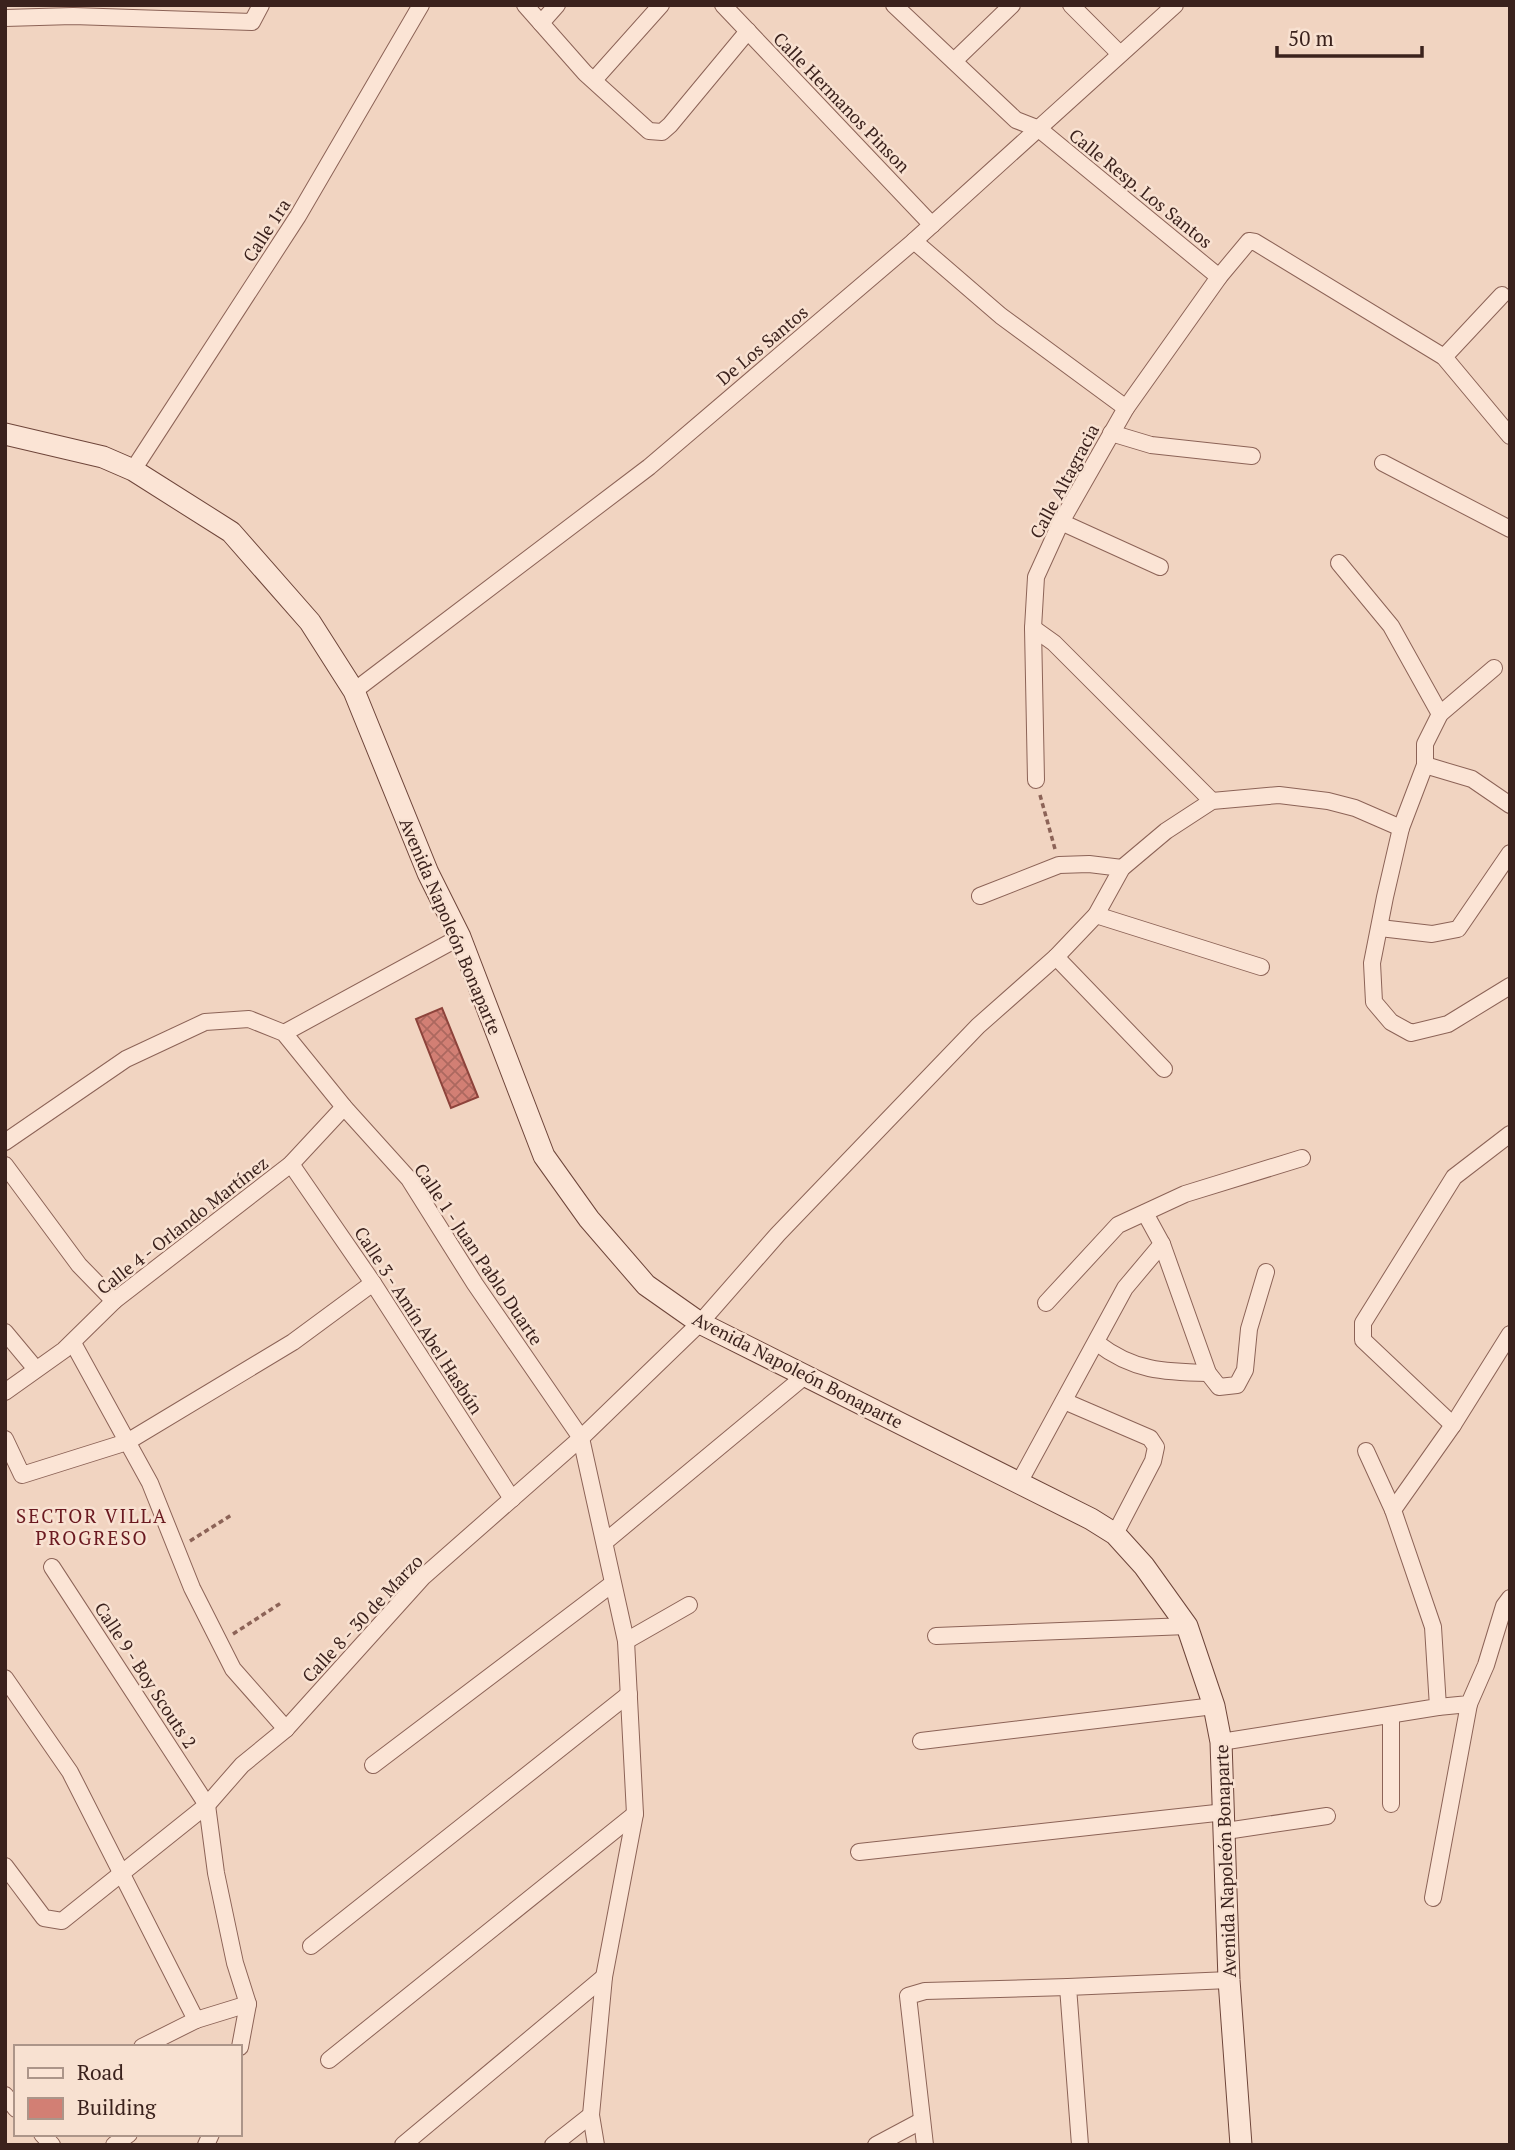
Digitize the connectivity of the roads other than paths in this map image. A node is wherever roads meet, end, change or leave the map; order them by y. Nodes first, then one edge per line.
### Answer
1 (261, 5) edge
2 (421, 5) edge
3 (525, 5) edge
4 (556, 5) edge
5 (661, 5) edge
6 (723, 5) edge
7 (894, 5) edge
8 (1012, 5) edge
9 (1071, 5) edge
10 (1175, 5) edge
11 (5, 18) edge
12 (541, 23) junction
13 (748, 31) junction
14 (1120, 54) junction
15 (954, 61) junction
16 (594, 80) junction
17 (1039, 129) junction
18 (932, 225) junction
19 (914, 242) junction
20 (1219, 277) junction
21 (1502, 295) dead end
22 (1444, 357) junction
23 (1126, 408) junction
24 (1111, 433) junction
25 (5, 434) edge
26 (1510, 436) edge
27 (1252, 456) dead end
28 (1383, 463) dead end
29 (133, 470) junction
30 (1061, 522) junction
31 (1510, 529) edge
32 (1339, 563) dead end
33 (1160, 567) dead end
34 (1033, 628) junction
35 (1494, 668) dead end
36 (354, 691) junction
37 (1440, 714) junction
38 (1425, 765) junction
39 (1036, 780) road end
40 (1212, 801) junction
41 (1510, 805) edge
42 (1401, 828) junction
43 (1510, 853) edge
44 (1122, 868) junction
45 (980, 896) dead end
46 (1096, 915) junction
47 (1380, 928) junction
48 (460, 937) junction
49 (1056, 957) junction
50 (1261, 967) dead end
51 (1510, 986) edge
52 (284, 1033) junction
53 (1164, 1069) dead end
54 (344, 1107) junction
55 (1510, 1134) edge
56 (5, 1142) edge
57 (1302, 1158) dead end
58 (291, 1164) junction
59 (5, 1165) edge
60 (1145, 1213) junction
61 (1162, 1244) junction
62 (1266, 1272) dead end
63 (373, 1283) junction
64 (114, 1301) junction
65 (1046, 1303) dead end
66 (700, 1323) junction
67 (5, 1332) edge
68 (1510, 1334) edge
69 (72, 1343) junction
70 (1097, 1343) junction
71 (34, 1368) junction
72 (1208, 1373) junction
73 (806, 1375) junction
74 (5, 1392) edge
75 (1065, 1401) junction
76 (1453, 1425) junction
77 (5, 1438) edge
78 (581, 1438) junction
79 (127, 1443) junction
80 (1366, 1451) dead end
81 (1020, 1481) junction
82 (512, 1499) junction
83 (1393, 1510) junction
84 (1115, 1534) junction
85 (606, 1541) junction
86 (52, 1567) dead end
87 (612, 1584) junction
88 (1510, 1598) edge
89 (688, 1605) dead end
90 (1187, 1626) junction
91 (936, 1636) dead end
92 (626, 1641) junction
93 (5, 1678) edge
94 (629, 1693) junction
95 (1469, 1704) junction
96 (1214, 1706) junction
97 (1438, 1707) junction
98 (1391, 1715) junction
99 (286, 1729) junction
100 (921, 1741) dead end
101 (1221, 1742) junction
102 (373, 1765) dead end
103 (1391, 1804) dead end
104 (207, 1805) junction
105 (635, 1814) junction
106 (1327, 1816) dead end
107 (1226, 1821) junction
108 (859, 1852) dead end
109 (5, 1866) edge
110 (123, 1875) junction
111 (1433, 1898) dead end
112 (311, 1947) dead end
113 (604, 1978) junction
114 (1229, 1980) junction
115 (1068, 1987) junction
116 (248, 2004) junction
117 (196, 2020) junction
118 (146, 2045) edge
119 (240, 2045) edge
120 (329, 2060) dead end
121 (591, 2115) junction
122 (921, 2121) junction
123 (403, 2145) edge
124 (553, 2145) edge
125 (596, 2145) edge
126 (876, 2145) edge
127 (925, 2145) edge
128 (1080, 2145) edge
129 (1241, 2145) edge

1 - 11 street
2 - 29 street, Calle 1ra
3 - 12 street
4 - 12 street
5 - 16 street
6 - 13 street, Calle Hermanos Pinson
7 - 15 street, Calle Resp. Los Santos
8 - 15 street
9 - 14 street
10 - 14 street, De Los Santos
12 - 16 street
13 - 16 street
13 - 18 street, Calle Hermanos Pinson
14 - 17 street, De Los Santos
15 - 17 street, Calle Resp. Los Santos
17 - 18 street, De Los Santos
17 - 20 street, Calle Resp. Los Santos
18 - 19 street, De Los Santos
19 - 23 street
19 - 36 street, De Los Santos
20 - 22 street, Calle Altagracia
20 - 23 street, Calle Altagracia
21 - 22 street
22 - 26 street
23 - 24 street, Calle Altagracia
24 - 27 street
24 - 30 street, Calle Altagracia
25 - 29 main road, Avenida Napoleón Bonaparte
28 - 31 street
29 - 36 main road, Avenida Napoleón Bonaparte
30 - 33 street
30 - 34 street, Calle Altagracia
32 - 37 street
34 - 39 street, Calle Altagracia
34 - 40 street
35 - 37 street
36 - 48 main road, Avenida Napoleón Bonaparte
37 - 38 street
38 - 41 street
38 - 42 street
40 - 42 street
40 - 44 street
42 - 47 street
43 - 47 street
44 - 45 street
44 - 46 street, Calle 8 - 30 de Marzo
46 - 49 street, Calle 8 - 30 de Marzo
46 - 50 street
47 - 51 street
48 - 52 street
48 - 66 main road, Avenida Napoleón Bonaparte
49 - 53 street
49 - 66 street, Calle 8 - 30 de Marzo
52 - 54 street, Calle 1 - Juan Pablo Duarte
52 - 56 street
54 - 58 street, Calle 4 - Orlando Martínez
54 - 78 street, Calle 1 - Juan Pablo Duarte
55 - 76 street
57 - 60 street
58 - 63 street, Calle 3 - Amín Abel Hasbún
58 - 64 street, Calle 4 - Orlando Martínez
59 - 64 street
60 - 61 street
60 - 65 street
61 - 70 street
61 - 72 street
62 - 72 street
63 - 79 street
63 - 82 street, Calle 3 - Amín Abel Hasbún
64 - 69 street, Calle 4 - Orlando Martínez
66 - 73 main road, Avenida Napoleón Bonaparte
66 - 78 street, Calle 8 - 30 de Marzo
67 - 71 street
68 - 76 street
69 - 71 street, Calle 4 - Orlando Martínez
69 - 79 street
70 - 72 street
70 - 75 street
71 - 74 street, Calle 4 - Orlando Martínez
73 - 81 main road, Avenida Napoleón Bonaparte
73 - 85 street
75 - 81 street
75 - 84 street
76 - 83 street
77 - 79 street
78 - 82 street, Calle 8 - 30 de Marzo
78 - 85 street
79 - 99 street
80 - 83 street
81 - 84 main road, Avenida Napoleón Bonaparte
82 - 99 street, Calle 8 - 30 de Marzo
83 - 97 street
84 - 90 main road, Avenida Napoleón Bonaparte
85 - 87 street
86 - 104 street, Calle 9 - Boy Scouts 2
87 - 92 street
87 - 102 street
88 - 95 street
89 - 92 street
90 - 91 street
90 - 96 main road, Avenida Napoleón Bonaparte
92 - 94 street
93 - 110 street
94 - 105 street
94 - 112 street
95 - 97 street
95 - 111 street
96 - 100 street
96 - 101 main road, Avenida Napoleón Bonaparte
97 - 98 street
98 - 101 street
98 - 103 street
99 - 104 street, Calle 8 - 30 de Marzo
101 - 107 main road, Avenida Napoleón Bonaparte
104 - 110 street, Calle 8 - 30 de Marzo
104 - 116 street
105 - 113 street
105 - 120 street
106 - 107 street
107 - 108 street
107 - 114 main road, Avenida Napoleón Bonaparte
109 - 110 street, Calle 8 - 30 de Marzo
110 - 117 street
113 - 121 street
113 - 123 street
114 - 115 street
114 - 129 main road, Avenida Napoleón Bonaparte
115 - 122 street
115 - 128 street
116 - 117 street
116 - 119 street
117 - 118 street
121 - 124 street
121 - 125 street
122 - 126 street
122 - 127 street

